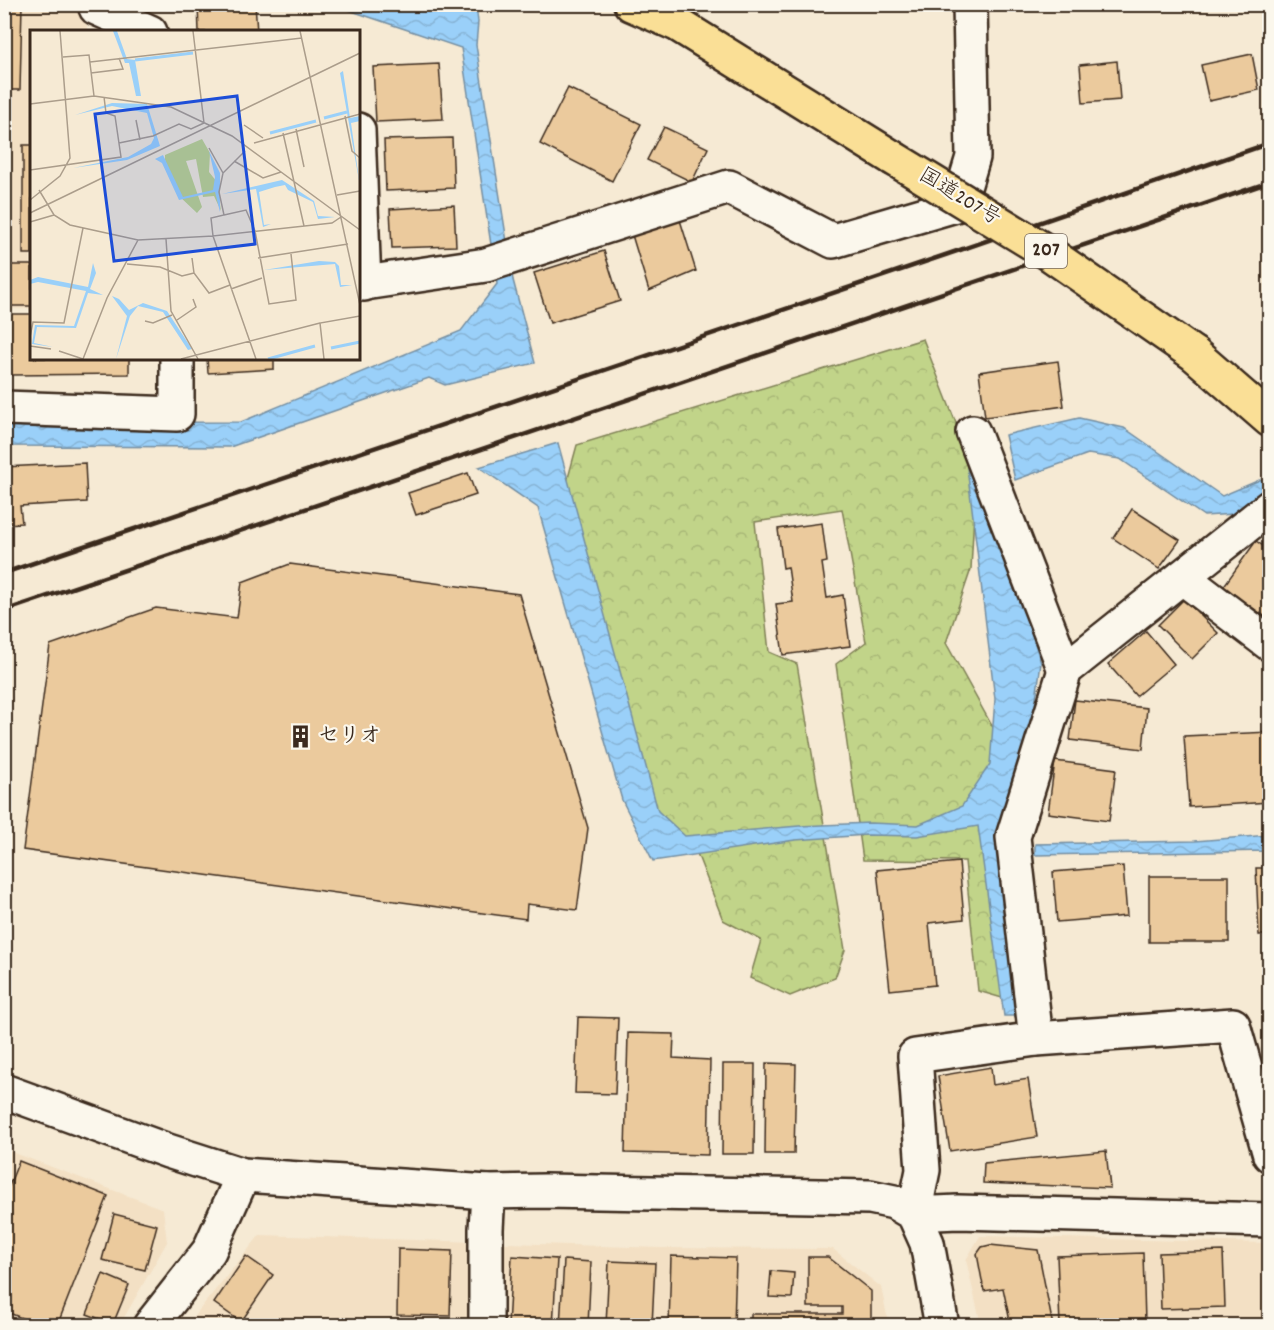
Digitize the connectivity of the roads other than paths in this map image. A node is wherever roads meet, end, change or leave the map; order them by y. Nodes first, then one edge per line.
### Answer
1 (96, 4) edge
2 (631, 4) edge
3 (970, 4) edge
4 (146, 30) edge
5 (360, 233) edge
6 (361, 284) edge
7 (177, 360) edge
8 (4, 408) edge
9 (1269, 420) edge
10 (973, 432) dead end
11 (1269, 507) edge
12 (1182, 578) junction
13 (1269, 644) edge
14 (1065, 670) junction
15 (1036, 1040) junction
16 (4, 1091) edge
17 (1269, 1155) edge
18 (243, 1175) junction
19 (488, 1192) junction
20 (914, 1214) junction
21 (1269, 1220) edge
22 (150, 1326) edge
23 (486, 1326) edge
24 (942, 1326) edge

1 - 4 street
2 - 9 highway, 国道207号 / 207, bridge
3 - 6 street
5 - 6 street
7 - 8 street
10 - 14 street
11 - 12 street
12 - 13 street
12 - 14 street
14 - 15 street
15 - 17 street
15 - 20 street
16 - 18 street
18 - 19 street
18 - 22 street
19 - 20 street
19 - 23 street
20 - 21 street
20 - 24 street

